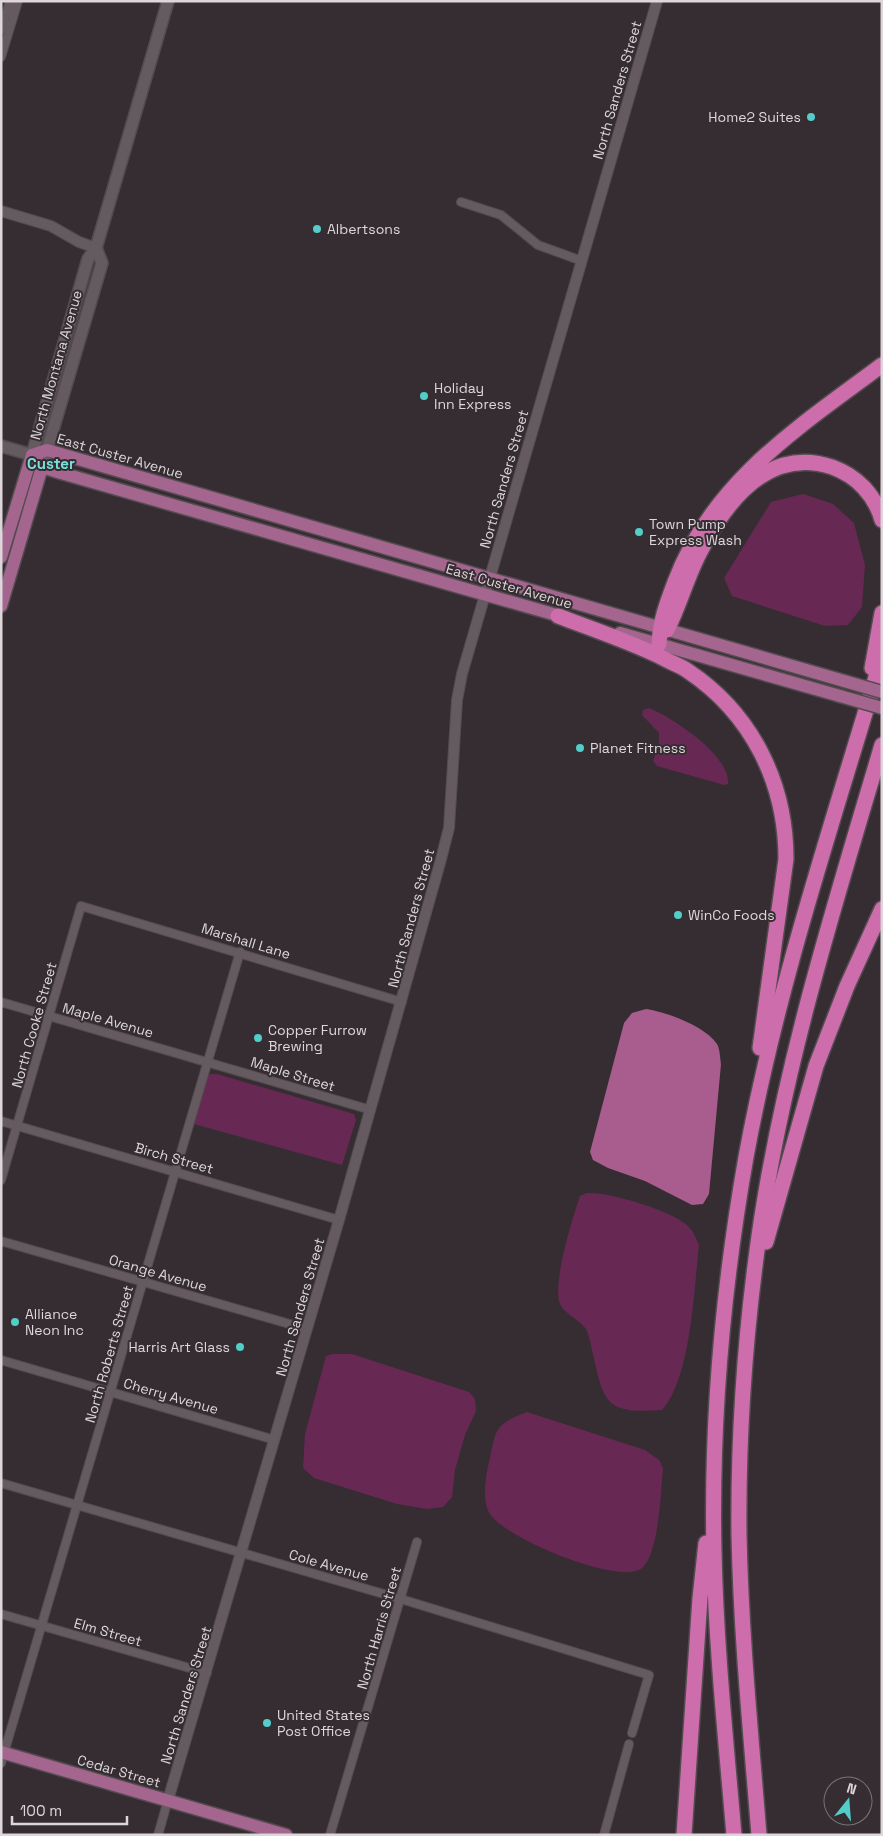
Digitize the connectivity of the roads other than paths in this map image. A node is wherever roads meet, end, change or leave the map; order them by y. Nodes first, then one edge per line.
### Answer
1 (10, 1) edge
2 (18, 1) edge
3 (168, 1) edge
4 (657, 1) edge
5 (1, 30) edge
6 (1, 57) edge
7 (461, 202) dead end
8 (1, 210) edge
9 (96, 248) junction
10 (582, 261) junction
11 (882, 364) edge
12 (1, 446) edge
13 (47, 450) junction
14 (32, 455) junction
15 (42, 467) junction
16 (882, 520) edge
17 (1, 558) edge
18 (490, 578) junction
19 (485, 595) junction
20 (1, 606) edge
21 (882, 613) edge
22 (558, 616) junction
23 (663, 629) junction
24 (659, 644) junction
25 (882, 657) edge
26 (882, 692) edge
27 (882, 708) edge
28 (882, 746) edge
29 (855, 749) junction
30 (82, 906) joint
31 (882, 909) edge
32 (240, 952) junction
33 (1, 1002) edge
34 (402, 1002) junction
35 (49, 1016) junction
36 (208, 1062) junction
37 (371, 1110) junction
38 (1, 1121) edge
39 (17, 1126) junction
40 (746, 1156) junction
41 (176, 1172) junction
42 (1, 1180) edge
43 (339, 1220) junction
44 (1, 1241) edge
45 (143, 1282) junction
46 (752, 1294) junction
47 (307, 1330) junction
48 (1, 1360) edge
49 (111, 1392) junction
50 (275, 1440) junction
51 (715, 1464) junction
52 (1, 1483) edge
53 (78, 1505) junction
54 (417, 1542) dead end
55 (242, 1553) junction
56 (401, 1599) junction
57 (1, 1614) edge
58 (43, 1626) junction
59 (207, 1674) junction
60 (632, 1733) dead end
61 (629, 1744) dead end
62 (2, 1756) edge
63 (168, 1800) junction
64 (158, 1835) edge
65 (286, 1835) edge
66 (330, 1835) edge
67 (604, 1835) edge
68 (684, 1835) edge
69 (734, 1835) edge
70 (759, 1835) edge

1 - 5 street
2 - 6 street
3 - 9 main road, North Montana Avenue
4 - 10 street, North Sanders Street
7 - 10 street
8 - 9 street
9 - 13 main road, North Montana Avenue
9 - 14 main road, North Montana Avenue
10 - 18 street, North Sanders Street
11 - 23 highway
12 - 14 main road
13 - 14 main road, East Custer Avenue
13 - 15 main road, North Montana Avenue
13 - 18 main road, East Custer Avenue
14 - 15 main road
14 - 17 main road, North Montana Avenue
15 - 19 main road, East Custer Avenue
15 - 20 main road, North Montana Avenue
16 - 23 highway
18 - 19 street, North Sanders Street
18 - 23 main road, East Custer Avenue
19 - 22 main road, East Custer Avenue
19 - 34 street, North Sanders Street
21 - 29 highway
22 - 24 main road, East Custer Avenue
22 - 40 highway
23 - 24 highway
23 - 26 main road, East Custer Avenue, bridge
24 - 27 main road, East Custer Avenue, bridge
25 - 29 highway
28 - 46 highway
29 - 40 highway
30 - 32 street, Marshall Lane
30 - 35 street, North Cooke Street
31 - 46 highway
32 - 34 street, Marshall Lane
32 - 36 street, North Roberts Street
33 - 35 street, Maple Avenue
34 - 37 street, North Sanders Street
35 - 36 street, Maple Avenue
35 - 39 street, North Cooke Street
36 - 37 street, Maple Street
36 - 41 street, North Roberts Street
37 - 43 street, North Sanders Street
38 - 39 street, Birch Street
39 - 41 street, Birch Street
39 - 42 street, North Cooke Street
40 - 51 highway
41 - 43 street, Birch Street
41 - 45 street, North Roberts Street
43 - 47 street, North Sanders Street
44 - 45 street, Orange Avenue
45 - 47 street, Orange Avenue
45 - 49 street, North Roberts Street
46 - 70 highway
47 - 50 street, North Sanders Street
48 - 49 street, Cherry Avenue
49 - 50 street, Cherry Avenue
49 - 53 street, North Roberts Street
50 - 55 street, North Sanders Street
51 - 68 highway
51 - 69 highway
52 - 53 street, Cole Avenue
53 - 55 street, Cole Avenue
53 - 58 street, North Roberts Street
54 - 56 street, North Harris Street
55 - 56 street, Cole Avenue
55 - 59 street, North Sanders Street
56 - 60 street, Cole Avenue
56 - 66 street, North Harris Street
57 - 58 street, Elm Street
58 - 59 street, Elm Street
58 - 62 street, North Roberts Street
59 - 63 street, North Sanders Street
61 - 67 street
62 - 63 main road, Cedar Street
63 - 64 street, North Sanders Street
63 - 65 main road, Cedar Street

